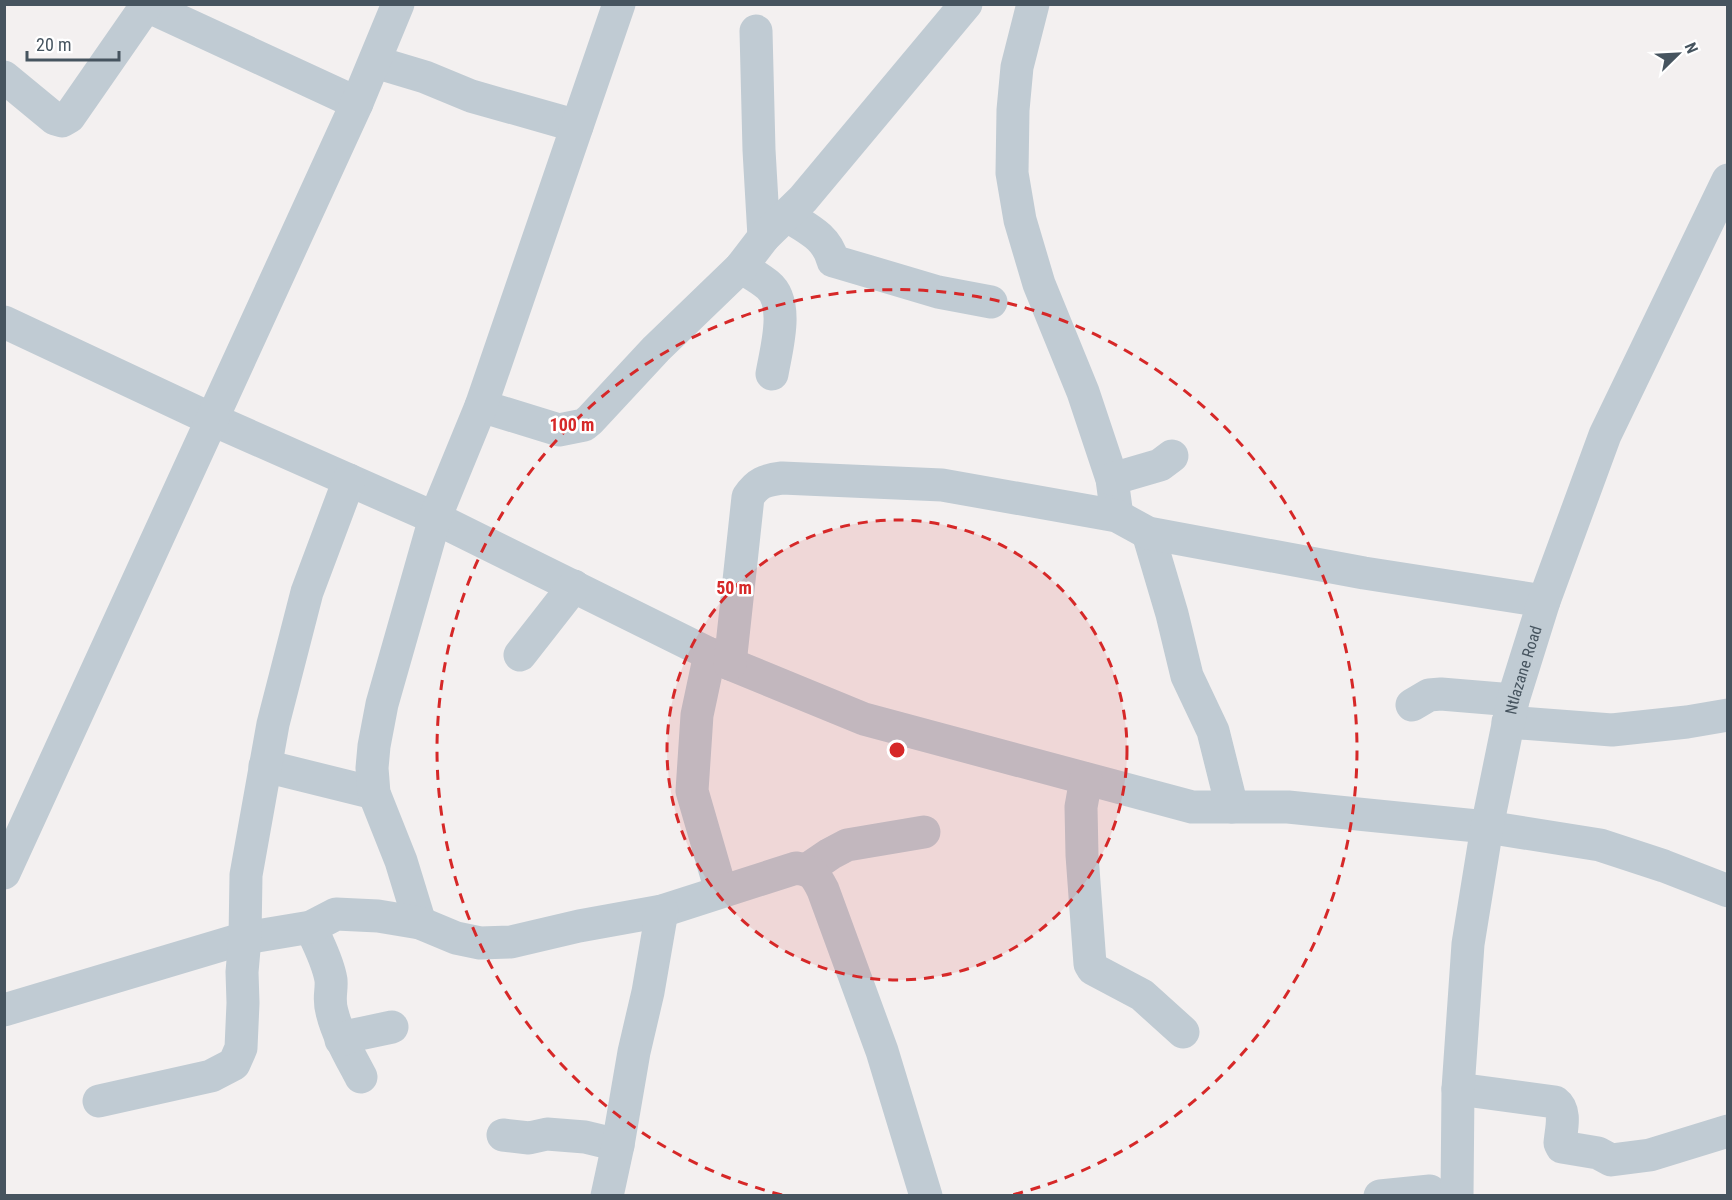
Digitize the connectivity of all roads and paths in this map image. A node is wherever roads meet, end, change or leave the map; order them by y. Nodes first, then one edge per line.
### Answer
1 (398, 4) edge
2 (619, 4) edge
3 (966, 4) edge
4 (1033, 4) edge
5 (145, 5) edge
6 (756, 30) dead end
7 (375, 62) junction
8 (4, 77) edge
9 (357, 103) junction
10 (577, 126) junction
11 (1728, 180) edge
12 (775, 226) junction
13 (741, 267) junction
14 (991, 302) dead end
15 (4, 322) edge
16 (772, 374) dead end
17 (481, 406) junction
18 (211, 419) junction
19 (1172, 456) dead end
20 (1112, 479) junction
21 (349, 480) junction
22 (1117, 516) junction
23 (435, 518) junction
24 (1148, 534) junction
25 (574, 586) junction
26 (1544, 601) junction
27 (520, 655) dead end
28 (720, 659) junction
29 (1412, 705) dead end
30 (1510, 711) junction
31 (1728, 715) edge
32 (265, 766) junction
33 (1086, 779) junction
34 (374, 793) junction
35 (1232, 807) junction
36 (1487, 827) junction
37 (924, 832) dead end
38 (808, 869) junction
39 (4, 873) edge
40 (721, 891) junction
41 (1728, 891) edge
42 (662, 911) junction
43 (420, 923) junction
44 (310, 927) junction
45 (245, 938) junction
46 (4, 1010) edge
47 (392, 1027) dead end
48 (1183, 1032) dead end
49 (341, 1040) junction
50 (361, 1077) dead end
51 (1458, 1089) junction
52 (99, 1101) dead end
53 (1727, 1132) edge
54 (502, 1135) dead end
55 (618, 1144) junction
56 (1443, 1193) edge
57 (607, 1196) edge
58 (926, 1196) edge
59 (1380, 1196) edge

1 - 7 street
2 - 10 street
3 - 12 street
4 - 20 street
5 - 8 street
5 - 9 street
6 - 12 street
7 - 9 street
7 - 10 street
9 - 18 street
10 - 17 street
11 - 26 street, Ntlazane Road
12 - 13 street
12 - 14 street
13 - 16 street
13 - 17 street
15 - 18 street
17 - 23 street
18 - 21 street
18 - 39 street
19 - 20 street
20 - 22 street
21 - 23 street
21 - 32 street
22 - 24 street
22 - 28 street
23 - 25 street
23 - 34 street
24 - 26 street
24 - 35 street
25 - 27 street
25 - 28 street
26 - 30 street, Ntlazane Road
28 - 33 street
28 - 40 street
29 - 30 street
30 - 31 street
30 - 36 street, Ntlazane Road
32 - 34 street
32 - 45 street
33 - 35 street
33 - 48 street
34 - 43 street
35 - 36 street
36 - 41 street
36 - 51 street, Ntlazane Road
37 - 38 street
38 - 40 street
38 - 58 street
40 - 42 street
42 - 43 street
42 - 55 street
43 - 44 street
44 - 45 street
44 - 49 street
45 - 46 street
45 - 52 street
47 - 49 street
49 - 50 street
51 - 53 street
51 - 56 street, Ntlazane Road
54 - 55 street
55 - 57 street
56 - 59 street

